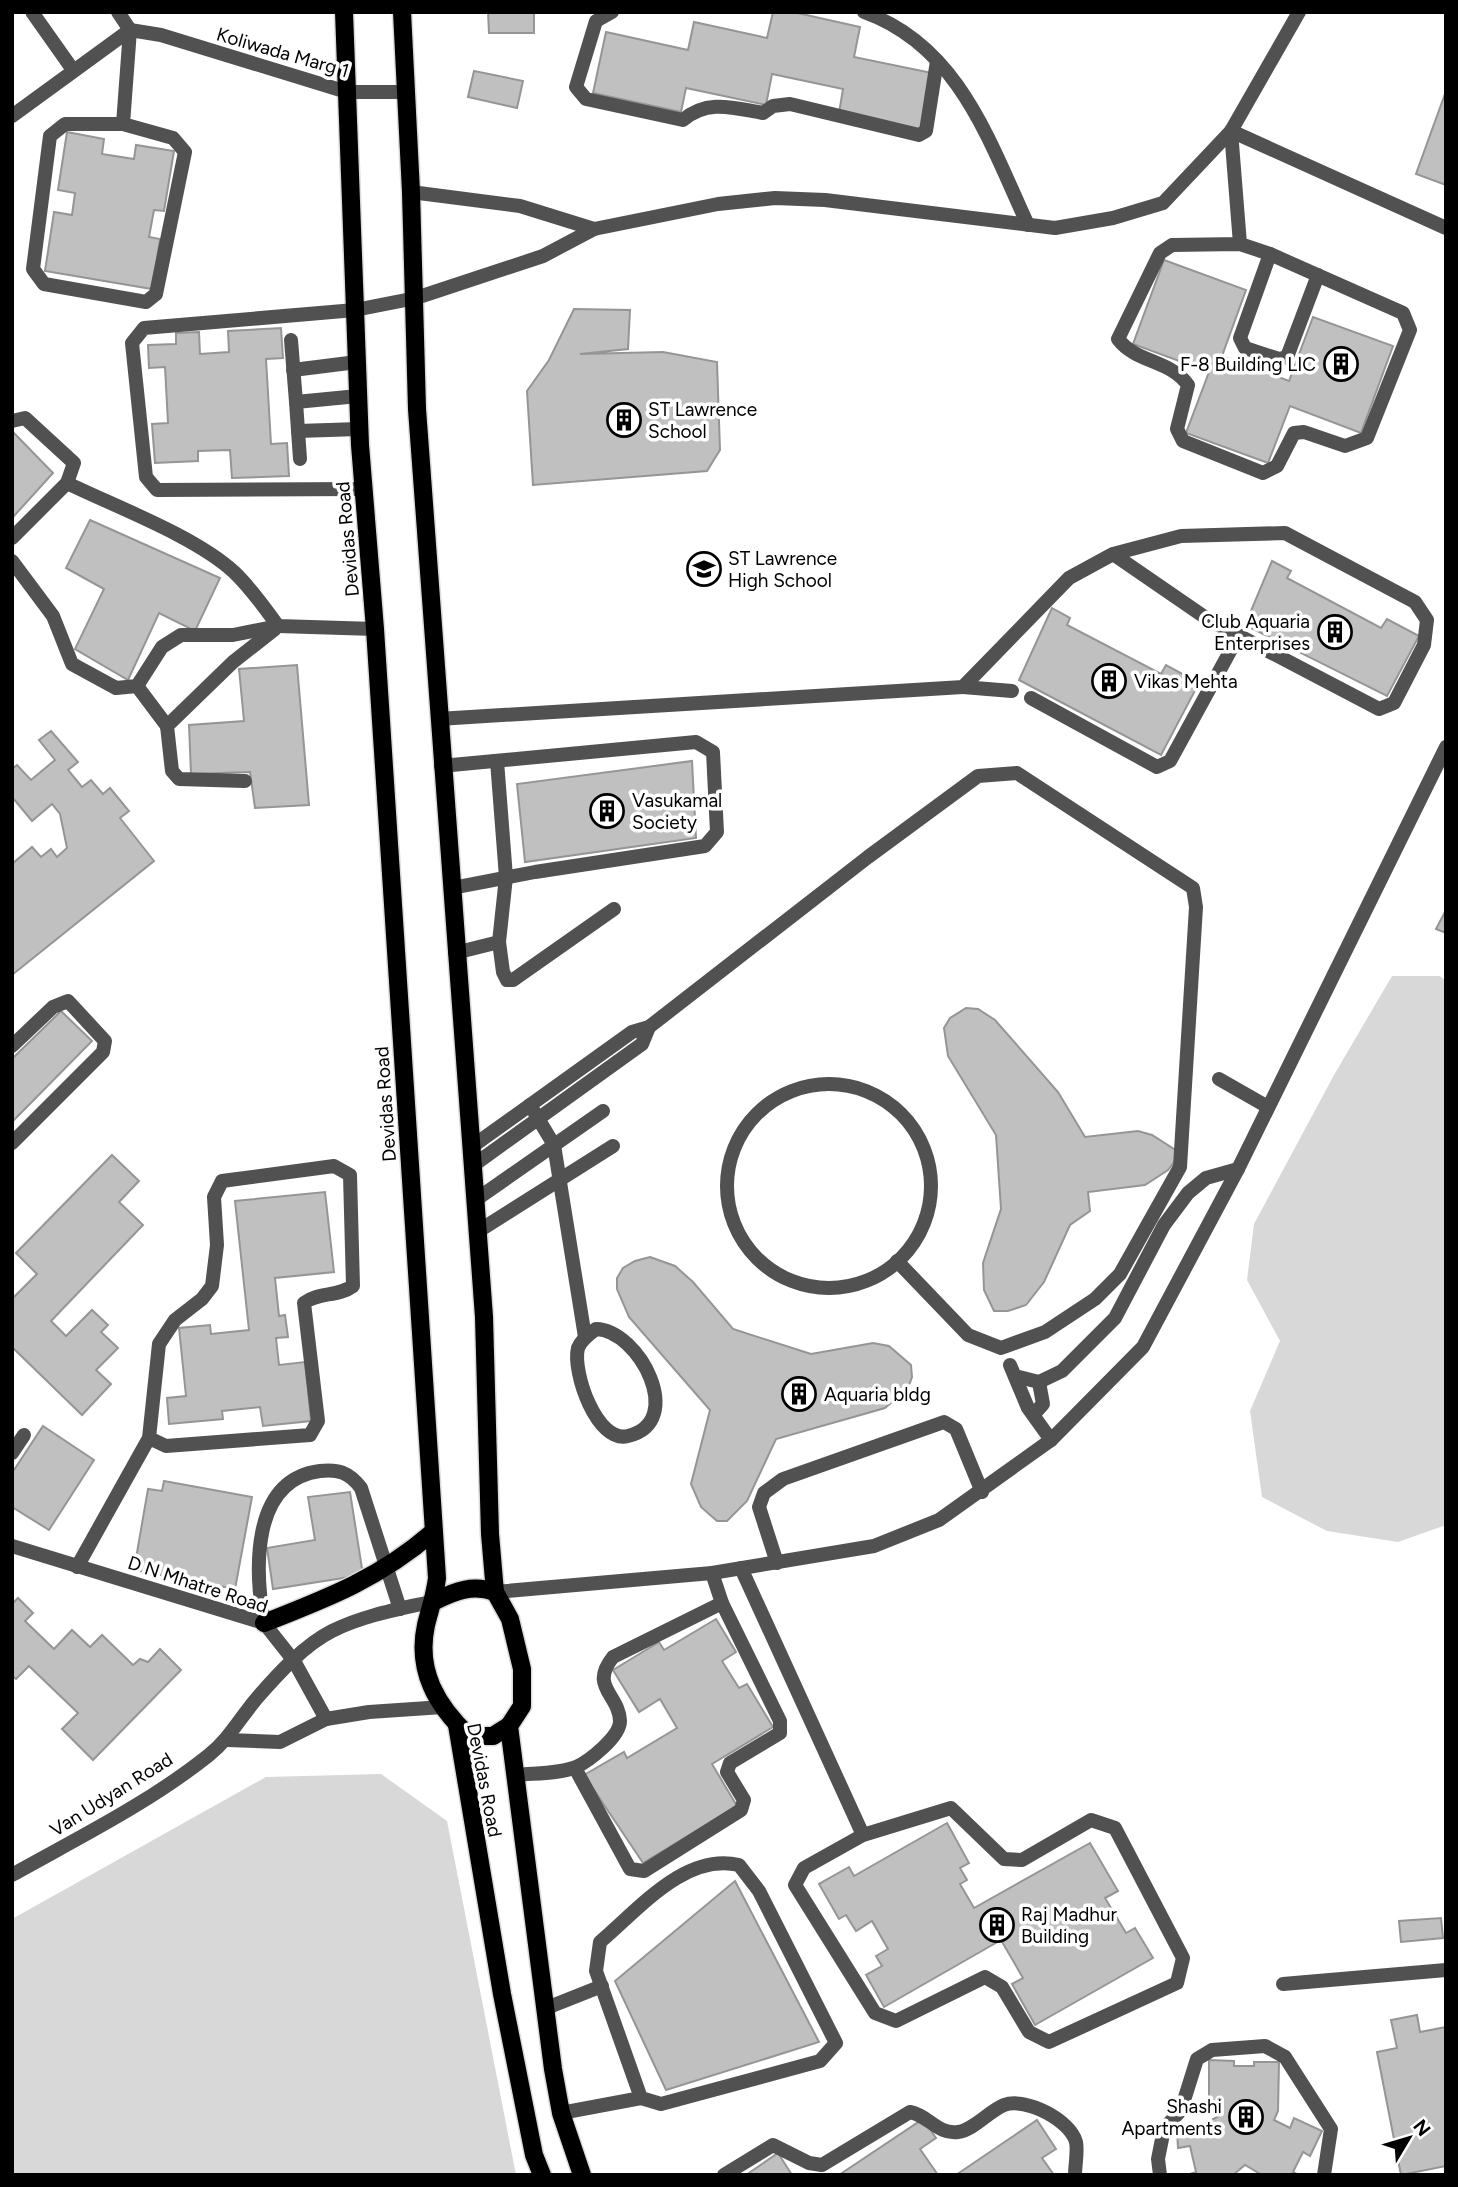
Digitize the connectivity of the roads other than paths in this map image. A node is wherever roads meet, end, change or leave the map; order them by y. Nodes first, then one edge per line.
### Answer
1 (32, 12) edge
2 (118, 12) edge
3 (344, 12) edge
4 (402, 12) edge
5 (612, 12) edge
6 (864, 12) edge
7 (1300, 12) edge
8 (130, 30) junction
9 (937, 61) junction
10 (74, 70) junction
11 (347, 92) junction
12 (405, 92) junction
13 (12, 116) edge
14 (122, 124) junction
15 (1231, 131) junction
16 (411, 192) junction
17 (1028, 225) junction
18 (1446, 228) edge
19 (594, 229) junction
20 (1240, 244) junction
21 (1270, 254) junction
22 (1318, 275) junction
23 (416, 298) junction
24 (355, 310) junction
25 (290, 340) dead end
26 (357, 362) junction
27 (293, 370) junction
28 (358, 397) junction
29 (296, 402) junction
30 (12, 421) edge
31 (359, 429) junction
32 (298, 431) junction
33 (300, 459) dead end
34 (67, 484) junction
35 (364, 489) junction
36 (12, 538) edge
37 (1113, 554) junction
38 (12, 561) edge
39 (278, 626) junction
40 (375, 629) junction
41 (1239, 635) junction
42 (137, 685) junction
43 (963, 687) junction
44 (1012, 691) dead end
45 (1031, 698) dead end
46 (438, 719) junction
47 (167, 726) junction
48 (1446, 747) edge
49 (497, 761) junction
50 (441, 766) junction
51 (245, 781) dead end
52 (506, 877) junction
53 (452, 888) junction
54 (614, 909) dead end
55 (499, 942) junction
56 (455, 953) junction
57 (649, 1027) junction
58 (12, 1046) edge
59 (1219, 1079) dead end
60 (530, 1105) junction
61 (1268, 1107) junction
62 (603, 1111) dead end
63 (538, 1118) junction
64 (12, 1143) edge
65 (554, 1145) junction
66 (613, 1146) dead end
67 (470, 1148) junction
68 (471, 1167) junction
69 (1238, 1169) junction
70 (561, 1179) junction
71 (474, 1201) junction
72 (477, 1232) junction
73 (897, 1261) junction
74 (585, 1337) junction
75 (1039, 1382) junction
76 (1034, 1414) junction
77 (24, 1435) dead end
78 (149, 1438) junction
79 (1051, 1440) junction
80 (12, 1453) edge
81 (982, 1492) junction
82 (433, 1532) junction
83 (12, 1546) edge
84 (777, 1563) junction
85 (77, 1567) junction
86 (387, 1568) junction
87 (741, 1568) junction
88 (712, 1573) junction
89 (495, 1592) junction
90 (435, 1601) junction
91 (722, 1603) junction
92 (400, 1609) junction
93 (264, 1623) junction
94 (294, 1661) junction
95 (443, 1707) junction
96 (326, 1719) junction
97 (457, 1725) junction
98 (509, 1726) junction
99 (227, 1740) junction
100 (575, 1768) junction
101 (516, 1774) junction
102 (863, 1835) junction
103 (12, 1875) edge
104 (1446, 1970) edge
105 (1283, 1984) dead end
106 (602, 1986) junction
107 (544, 2008) junction
108 (641, 2098) junction
109 (561, 2113) junction
110 (542, 2175) edge
111 (582, 2175) edge
112 (724, 2175) edge
113 (1075, 2175) edge
114 (1160, 2175) edge
115 (1324, 2175) edge

1 - 10 street
2 - 8 street
3 - 11 main road, Devidas Road
4 - 12 main road, Devidas Road
5 - 9 street
6 - 9 street
7 - 15 street
8 - 10 street
8 - 11 street, Koliwada Marg 1
8 - 14 street
9 - 17 street
10 - 13 street
11 - 12 street, Koliwada Marg 1
11 - 24 main road, Devidas Road
12 - 16 main road, Devidas Road
14 - 14 street
15 - 17 street
15 - 18 street
15 - 20 street
16 - 19 street
16 - 23 main road, Devidas Road
17 - 19 street
19 - 23 street
20 - 21 street
20 - 22 street
21 - 22 street
21 - 22 street
23 - 24 street
23 - 46 main road, Devidas Road
24 - 26 main road, Devidas Road
24 - 35 street
25 - 27 street
26 - 27 street
26 - 28 main road, Devidas Road
27 - 29 street
28 - 29 street
28 - 31 main road, Devidas Road
29 - 32 street
30 - 34 street
31 - 32 street
31 - 35 main road, Devidas Road
32 - 33 street
34 - 36 street
34 - 39 street
35 - 40 main road, Devidas Road
37 - 41 street
37 - 41 street
37 - 43 street
38 - 42 street
39 - 40 street
39 - 42 street
39 - 47 street
40 - 82 main road, Devidas Road
41 - 45 street
42 - 47 street
43 - 44 street
43 - 46 street
46 - 50 main road, Devidas Road
47 - 51 street
48 - 61 street
49 - 50 street
49 - 52 street
49 - 52 street
50 - 53 main road, Devidas Road
52 - 53 street
52 - 55 street
53 - 56 main road, Devidas Road
54 - 55 street
55 - 56 street
56 - 67 main road, Devidas Road
57 - 60 street
57 - 63 street
57 - 73 street
58 - 64 street
59 - 61 street
60 - 63 street
60 - 67 street
61 - 69 street
62 - 65 street
63 - 65 street
63 - 68 street
65 - 70 street
65 - 71 street
66 - 70 street
67 - 68 main road, Devidas Road
68 - 71 main road, Devidas Road
69 - 75 street
69 - 79 street
70 - 72 street
70 - 74 street
71 - 72 main road, Devidas Road
72 - 89 main road, Devidas Road
73 - 73 street
74 - 74 street
75 - 76 street
75 - 76 street
76 - 79 street
77 - 80 street
78 - 78 street
78 - 85 street
79 - 81 street
81 - 84 street
81 - 84 street
82 - 86 main road
82 - 90 main road, Devidas Road
83 - 85 street, D N Mhatre Road
84 - 87 street
85 - 93 street, D N Mhatre Road
86 - 92 street
86 - 93 main road
86 - 93 street
87 - 88 street
87 - 102 street
88 - 89 street
88 - 91 street
89 - 90 main road
89 - 98 main road, Devidas Road
90 - 92 street, Van Udyan Road
90 - 95 main road, Devidas Road
91 - 100 street
91 - 100 street
92 - 94 street, Van Udyan Road
93 - 94 street, D N Mhatre Road
94 - 96 street, D N Mhatre Road
94 - 99 street, Van Udyan Road
95 - 96 street
95 - 97 main road, Devidas Road
96 - 99 street
97 - 98 main road
97 - 110 main road, Devidas Road
98 - 101 main road, Devidas Road
99 - 103 street, Van Udyan Road
100 - 101 street
101 - 107 main road, Devidas Road
102 - 102 street
104 - 105 street
106 - 107 street
106 - 108 street
106 - 108 street
107 - 109 main road, Devidas Road
108 - 109 street
109 - 111 main road, Devidas Road
112 - 113 street
114 - 115 street

